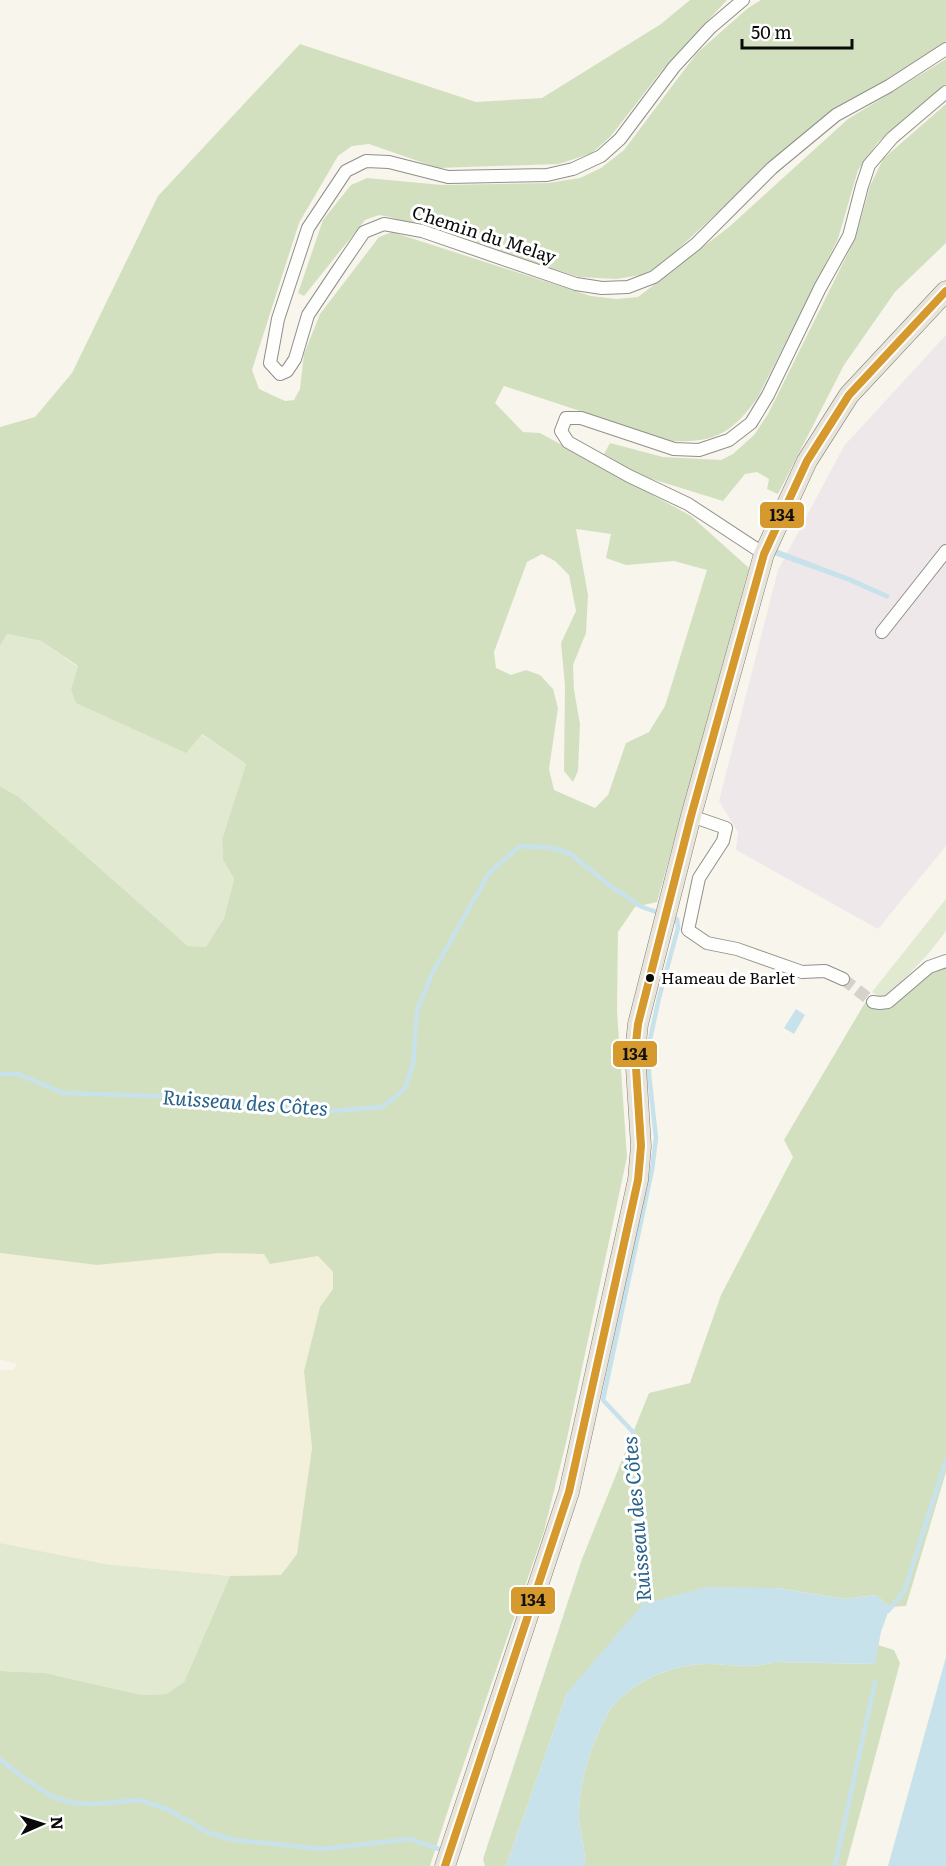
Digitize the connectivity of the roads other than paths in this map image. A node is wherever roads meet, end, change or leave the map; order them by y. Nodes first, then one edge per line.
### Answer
1 (742, 0) edge
2 (946, 49) edge
3 (946, 92) edge
4 (946, 291) edge
5 (946, 551) edge
6 (764, 554) junction
7 (882, 632) dead end
8 (691, 816) junction
9 (946, 961) edge
10 (843, 979) tunnel mouth
11 (873, 1002) dead end
12 (446, 1866) edge

1 - 2 street, Chemin du Melay
3 - 6 street
4 - 6 main road
5 - 7 street
6 - 8 main road
8 - 10 street
8 - 12 main road
9 - 11 street

